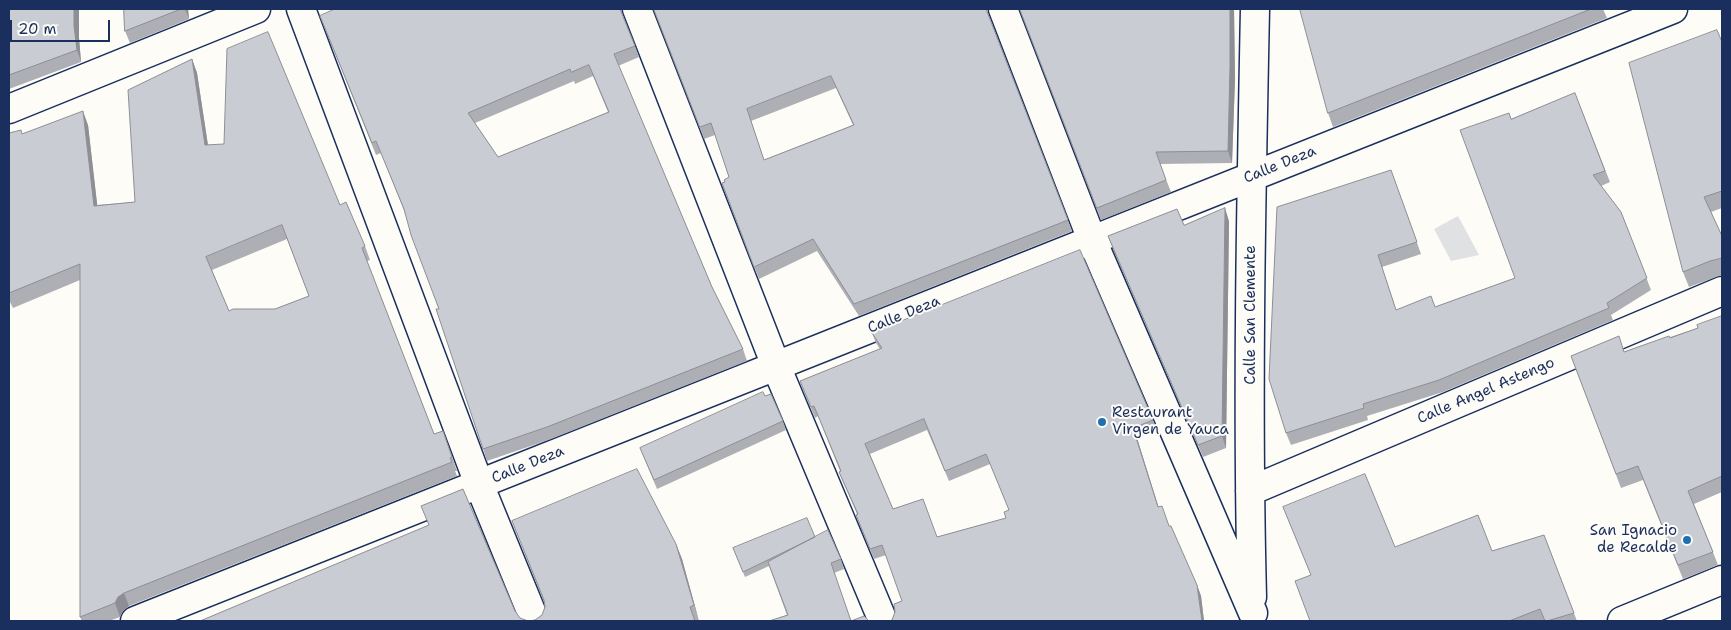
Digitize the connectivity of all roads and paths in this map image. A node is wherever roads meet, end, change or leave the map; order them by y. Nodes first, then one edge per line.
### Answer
1 (256, 9) edge
2 (302, 9) edge
3 (637, 9) edge
4 (1003, 9) edge
5 (1255, 9) edge
6 (1674, 9) edge
7 (9, 108) edge
8 (1252, 176) junction
9 (1092, 240) junction
10 (1722, 291) edge
11 (776, 366) junction
12 (479, 484) junction
13 (1250, 491) junction
14 (1722, 580) edge
15 (1253, 617) edge
16 (135, 621) edge
17 (535, 621) edge
18 (882, 621) edge
19 (1622, 621) edge

1 - 7 street
2 - 12 street
3 - 11 street
4 - 9 street
5 - 8 street, Calle San Clemente
6 - 8 street, Calle Deza
8 - 9 street, Calle Deza
8 - 13 street, Calle San Clemente
9 - 11 street, Calle Deza
9 - 15 street
10 - 13 street, Calle Angel Astengo
11 - 12 street, Calle Deza
11 - 18 street
12 - 16 street, Calle Deza
12 - 17 street
13 - 15 street, Calle San Clemente
14 - 19 street

